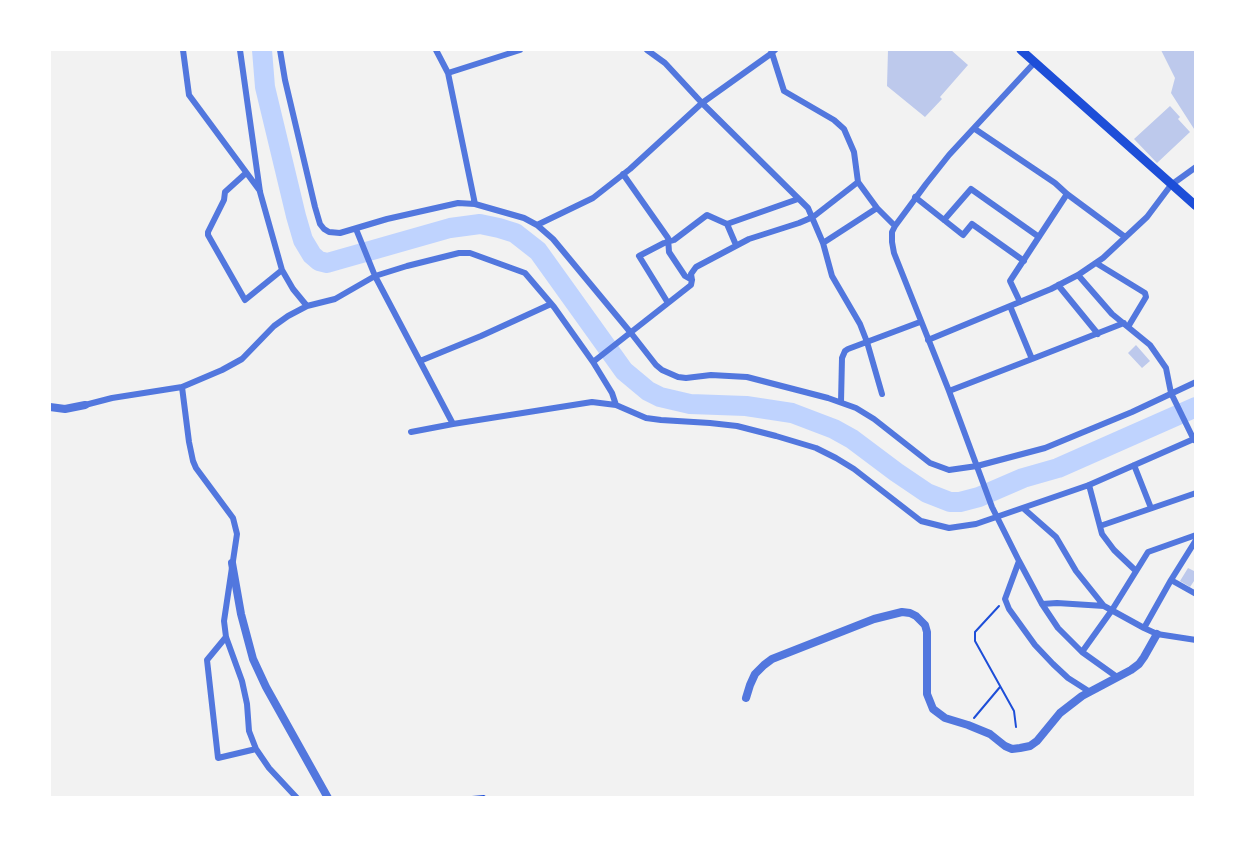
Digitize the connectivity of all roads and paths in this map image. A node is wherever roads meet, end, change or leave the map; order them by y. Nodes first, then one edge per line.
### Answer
1 (183, 50) edge
2 (240, 50) edge
3 (280, 50) edge
4 (436, 50) edge
5 (520, 50) edge
6 (646, 50) edge
7 (1021, 50) edge
8 (772, 51) edge
9 (1035, 62) junction
10 (448, 73) junction
11 (702, 104) junction
12 (975, 129) junction
13 (1196, 167) edge
14 (246, 173) junction
15 (623, 174) junction
16 (858, 182) junction
17 (1172, 185) junction
18 (260, 192) junction
19 (1067, 194) junction
20 (915, 198) junction
21 (798, 199) junction
22 (475, 204) junction
23 (1196, 206) edge
24 (877, 208) junction
25 (813, 217) junction
26 (944, 220) junction
27 (727, 224) junction
28 (537, 225) junction
29 (895, 226) junction
30 (356, 229) junction
31 (1038, 237) junction
32 (1125, 237) junction
33 (669, 242) junction
34 (823, 243) junction
35 (736, 245) junction
36 (1024, 261) junction
37 (1096, 263) junction
38 (282, 270) junction
39 (1078, 275) junction
40 (375, 276) junction
41 (692, 280) junction
42 (1058, 285) junction
43 (1020, 302) junction
44 (668, 303) junction
45 (551, 304) junction
46 (308, 306) junction
47 (1010, 306) junction
48 (920, 322) junction
49 (1126, 325) junction
50 (629, 334) junction
51 (1098, 334) junction
52 (928, 340) junction
53 (867, 342) junction
54 (1032, 359) junction
55 (596, 360) junction
56 (420, 361) junction
57 (1196, 382) edge
58 (182, 387) junction
59 (949, 391) junction
60 (882, 394) dead end
61 (1173, 395) junction
62 (841, 402) junction
63 (86, 405) joint
64 (616, 405) junction
65 (50, 407) edge
66 (453, 424) junction
67 (411, 432) dead end
68 (1194, 438) edge
69 (1134, 465) junction
70 (978, 469) junction
71 (1089, 485) junction
72 (1196, 493) edge
73 (1023, 508) junction
74 (1151, 508) junction
75 (996, 517) junction
76 (1100, 526) junction
77 (1196, 535) edge
78 (1196, 540) edge
79 (1019, 561) junction
80 (232, 563) junction
81 (1136, 571) junction
82 (1171, 580) junction
83 (1196, 594) edge
84 (1005, 599) junction
85 (1042, 604) junction
86 (1104, 606) junction
87 (1112, 610) junction
88 (1144, 628) junction
89 (1157, 634) junction
90 (226, 637) junction
91 (1196, 640) edge
92 (1082, 652) junction
93 (1117, 677) junction
94 (1000, 687) junction
95 (1090, 692) junction
96 (746, 698) dead end
97 (968, 725) junction
98 (1016, 727) dead end
99 (256, 750) junction
100 (293, 796) edge
101 (328, 798) edge
102 (460, 798) edge
103 (488, 798) edge

1 - 14 street
2 - 18 street
3 - 30 street
4 - 10 street
5 - 10 street
6 - 11 street
7 - 9 main road
8 - 11 street
8 - 16 street
9 - 12 street
9 - 17 main road
10 - 22 street
11 - 15 street
11 - 21 street
12 - 19 street
12 - 20 street
13 - 17 street
14 - 18 street
14 - 38 street
15 - 28 street
15 - 33 street
16 - 24 street
16 - 25 street
17 - 23 main road
17 - 32 street
18 - 38 street
19 - 31 street
19 - 32 street
20 - 26 street
20 - 29 street
21 - 25 street
21 - 27 street
22 - 28 street
22 - 30 street
24 - 29 street
24 - 34 street
25 - 34 street
25 - 35 street
26 - 31 street
26 - 36 street
27 - 33 street
27 - 35 street
28 - 50 street
29 - 48 street
30 - 40 street
31 - 36 street
32 - 37 street
33 - 41 street
33 - 44 street
34 - 53 street
35 - 41 street
36 - 43 street
37 - 39 street
37 - 49 street
38 - 46 street
39 - 42 street
39 - 49 street
40 - 45 street
40 - 46 street
40 - 56 street
41 - 44 street
42 - 43 street
42 - 51 street
43 - 47 street
44 - 50 street
45 - 55 street
45 - 56 street
46 - 58 street
47 - 52 street
47 - 54 street
48 - 52 street
48 - 53 street
49 - 51 street
49 - 61 street
50 - 55 street
50 - 62 street
51 - 54 street
52 - 59 street
53 - 60 street
53 - 62 street
54 - 59 street
55 - 64 street
56 - 66 street
57 - 61 street
58 - 63 street
58 - 80 street
59 - 70 street
61 - 68 street
61 - 70 street
62 - 70 street
63 - 65 street
64 - 66 street
64 - 75 street
66 - 67 street
68 - 69 street
69 - 71 street
69 - 74 street
70 - 75 street
71 - 73 street
71 - 76 street
72 - 74 street
73 - 75 street
73 - 86 street
74 - 76 street
75 - 79 street
76 - 81 street
77 - 81 street
78 - 82 street
79 - 84 street
79 - 85 street
80 - 90 street
80 - 101 street
81 - 87 street
82 - 83 street
82 - 88 street
84 - 94 path
84 - 95 street
85 - 86 street
85 - 92 street
86 - 87 street
87 - 88 street
87 - 92 street
88 - 89 street
89 - 91 street
89 - 93 street
90 - 99 street
90 - 99 street
92 - 93 street
93 - 95 street
94 - 97 path
94 - 98 path
95 - 97 street
96 - 97 street
99 - 100 street
102 - 103 path

